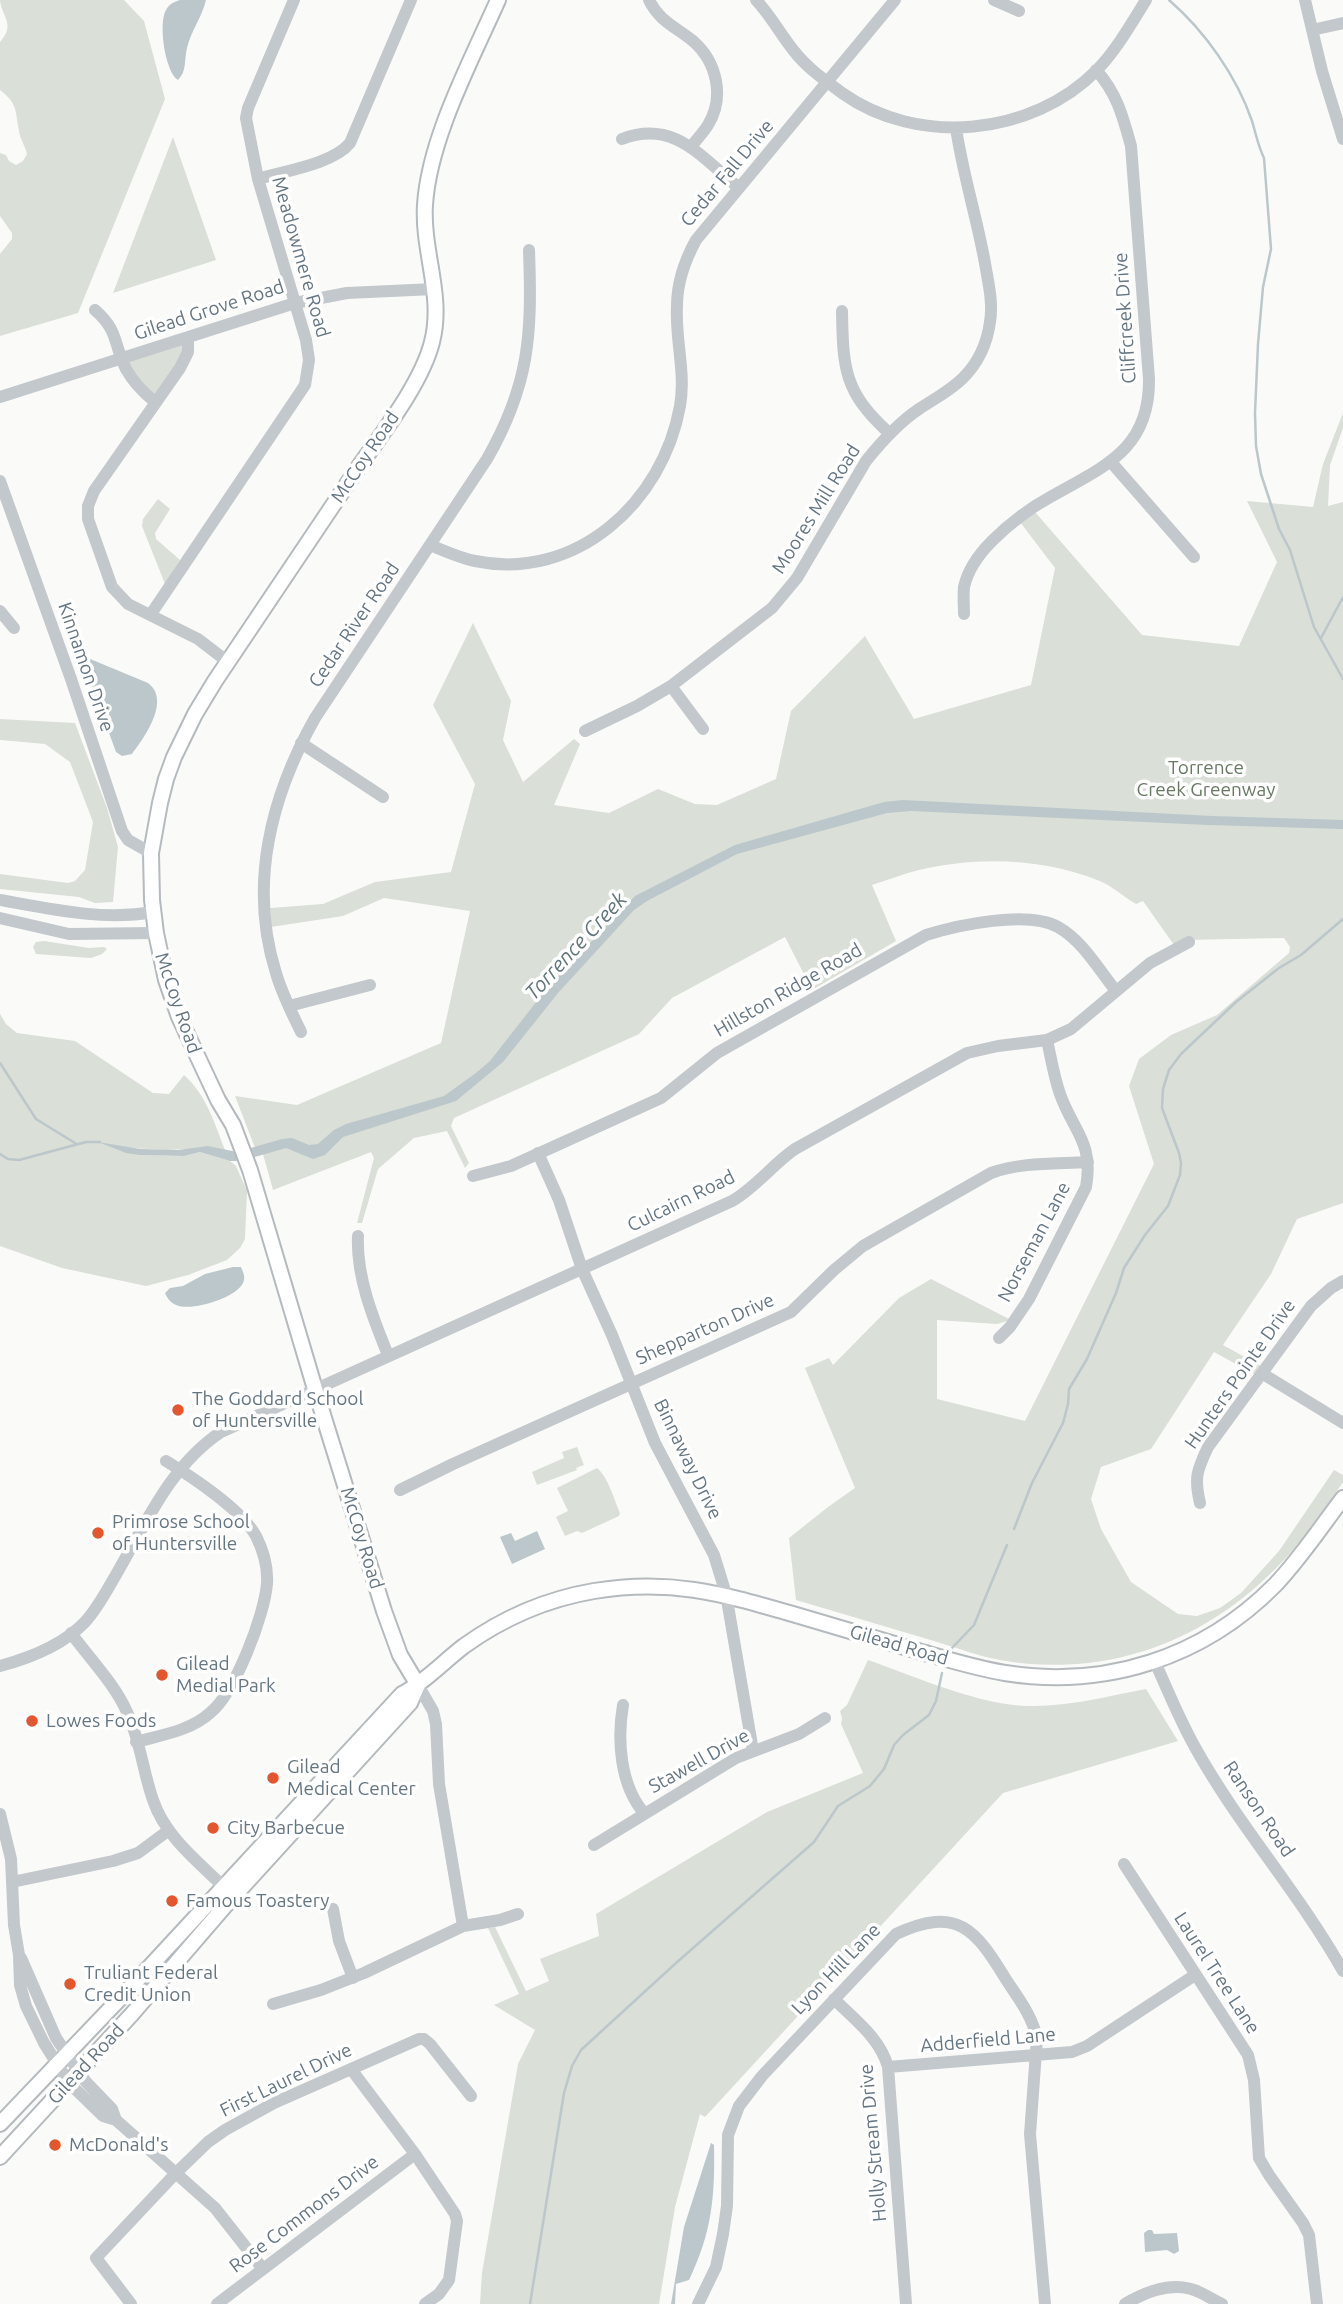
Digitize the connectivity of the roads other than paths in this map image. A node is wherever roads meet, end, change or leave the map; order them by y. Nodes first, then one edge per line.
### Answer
1 (294, 0) edge
2 (411, 0) edge
3 (498, 0) edge
4 (649, 0) edge
5 (757, 0) edge
6 (895, 0) edge
7 (994, 0) edge
8 (1146, 0) edge
9 (1305, 0) edge
10 (1019, 11) dead end
11 (1343, 23) edge
12 (1312, 30) junction
13 (1096, 71) junction
14 (828, 82) junction
15 (957, 128) junction
16 (622, 139) dead end
17 (1343, 139) edge
18 (691, 147) junction
19 (258, 179) junction
20 (738, 187) junction
21 (529, 250) dead end
22 (434, 289) junction
23 (295, 303) junction
24 (94, 310) dead end
25 (842, 311) dead end
26 (188, 337) junction
27 (121, 358) junction
28 (0, 397) edge
29 (155, 402) junction
30 (889, 433) junction
31 (1111, 462) junction
32 (0, 481) edge
33 (430, 545) junction
34 (1194, 557) dead end
35 (0, 611) edge
36 (151, 614) junction
37 (964, 614) dead end
38 (14, 628) dead end
39 (228, 662) junction
40 (671, 686) junction
41 (703, 729) dead end
42 (585, 731) dead end
43 (301, 743) junction
44 (383, 797) dead end
45 (151, 853) junction
46 (0, 900) edge
47 (153, 912) junction
48 (0, 918) edge
49 (156, 933) junction
50 (1189, 942) dead end
51 (370, 985) dead end
52 (1116, 991) junction
53 (289, 1006) junction
54 (301, 1032) dead end
55 (1047, 1040) junction
56 (538, 1153) junction
57 (1088, 1162) junction
58 (473, 1176) dead end
59 (358, 1236) dead end
60 (582, 1269) junction
61 (1343, 1281) edge
62 (999, 1338) dead end
63 (388, 1355) junction
64 (1262, 1374) junction
65 (632, 1383) junction
66 (315, 1389) junction
67 (1343, 1423) edge
68 (166, 1461) dead end
69 (179, 1469) junction
70 (400, 1490) dead end
71 (1343, 1498) edge
72 (1200, 1503) dead end
73 (726, 1594) junction
74 (71, 1633) junction
75 (1155, 1662) junction
76 (0, 1666) edge
77 (418, 1685) junction
78 (623, 1705) dead end
79 (825, 1718) dead end
80 (136, 1742) junction
81 (753, 1751) junction
82 (644, 1813) junction
83 (0, 1814) edge
84 (169, 1830) junction
85 (594, 1845) dead end
86 (1124, 1864) dead end
87 (12, 1882) junction
88 (224, 1887) junction
89 (333, 1909) dead end
90 (518, 1914) dead end
91 (463, 1926) junction
92 (1343, 1971) edge
93 (1195, 1975) junction
94 (353, 1978) junction
95 (834, 1999) junction
96 (273, 2004) dead end
97 (1035, 2054) junction
98 (61, 2060) junction
99 (888, 2067) junction
100 (351, 2069) junction
101 (74, 2077) junction
102 (471, 2096) dead end
103 (0, 2124) edge
104 (415, 2154) junction
105 (0, 2157) edge
106 (176, 2173) junction
107 (263, 2269) junction
108 (131, 2304) edge
109 (217, 2304) edge
110 (425, 2304) edge
111 (698, 2304) edge
112 (906, 2304) edge
113 (1045, 2304) edge
114 (1125, 2304) edge
115 (1222, 2304) edge
116 (1317, 2304) edge

1 - 19 street, Meadowmere Road
2 - 19 street
3 - 22 main road, McCoy Road
4 - 18 street
5 - 14 street
6 - 14 street, Cedar Fall Drive
7 - 10 street
8 - 13 street
9 - 12 street
11 - 12 street
12 - 17 street
13 - 15 street
13 - 31 street, Cliffcreek Drive
14 - 15 street
14 - 20 street, Cedar Fall Drive
15 - 30 street, Moores Mill Road
16 - 18 street
18 - 20 street
19 - 23 street, Meadowmere Road
20 - 33 street, Cedar Fall Drive
21 - 33 street, Cedar River Road
22 - 23 street, Gilead Grove Road
22 - 39 main road, McCoy Road
23 - 26 street, Gilead Grove Road
23 - 36 street, Meadowmere Road
24 - 27 street
25 - 30 street
26 - 27 street, Gilead Grove Road
26 - 29 street
27 - 28 street, Gilead Grove Road
27 - 29 street
29 - 36 street
30 - 40 street, Moores Mill Road
31 - 34 street
31 - 37 street, Cliffcreek Drive
32 - 45 street, Kinnamon Drive
33 - 43 street, Cedar River Road
35 - 38 street
36 - 39 street
39 - 45 main road, McCoy Road
40 - 41 street
40 - 42 street, Moores Mill Road
43 - 44 street
43 - 53 street, Cedar River Road
45 - 47 main road, McCoy Road
46 - 47 street
47 - 49 main road, McCoy Road
48 - 49 street
49 - 66 main road, McCoy Road
50 - 52 street, Culcairn Road
51 - 53 street
52 - 55 street, Culcairn Road
52 - 56 street, Hillston Ridge Road
53 - 54 street, Cedar River Road
55 - 57 street, Norseman Lane
55 - 60 street, Culcairn Road
56 - 58 street, Hillston Ridge Road
56 - 60 street, Binnaway Drive
57 - 62 street, Norseman Lane
57 - 65 street, Shepparton Drive
59 - 63 street
60 - 63 street, Culcairn Road
60 - 65 street, Binnaway Drive
61 - 64 street, Hunters Pointe Drive
63 - 66 street, Culcairn Road
64 - 67 street
64 - 72 street, Hunters Pointe Drive
65 - 70 street, Shepparton Drive
65 - 73 street, Binnaway Drive
66 - 69 street, Culcairn Road
66 - 77 main road, McCoy Road
68 - 69 street
69 - 74 street, Culcairn Road
69 - 80 street
71 - 75 main road, Gilead Road
73 - 75 main road, Gilead Road
73 - 77 main road, Gilead Road
73 - 81 street, Binnaway Drive
74 - 76 street, Culcairn Road
74 - 80 street
75 - 92 street, Ranson Road
77 - 88 main road, Gilead Road
77 - 91 street, McCoy Road
77 - 101 main road, Gilead Road
78 - 82 street
79 - 81 street, Stawell Drive
80 - 84 street
81 - 82 street, Stawell Drive
82 - 85 street, Stawell Drive
83 - 87 street
84 - 87 street
84 - 88 street
86 - 93 street, Laurel Tree Lane
87 - 98 street
88 - 98 main road, Gilead Road
89 - 94 street
90 - 91 street
91 - 94 street
93 - 97 street, Adderfield Lane
93 - 116 street, Laurel Tree Lane
94 - 96 street
95 - 97 street, Lyon Hill Lane
95 - 99 street, Holly Stream Drive
95 - 111 street, Lyon Hill Lane
97 - 99 street, Adderfield Lane
97 - 113 street, Lyon Hill Lane
98 - 101 street
98 - 103 main road, Gilead Road
99 - 112 street, Holly Stream Drive
100 - 102 street, First Laurel Drive
100 - 104 street
100 - 106 street, First Laurel Drive
101 - 105 main road, Gilead Road
101 - 106 street
104 - 107 street, Rose Commons Drive
104 - 110 street
106 - 107 street
106 - 108 street, First Laurel Drive
107 - 109 street, Rose Commons Drive
114 - 115 street

